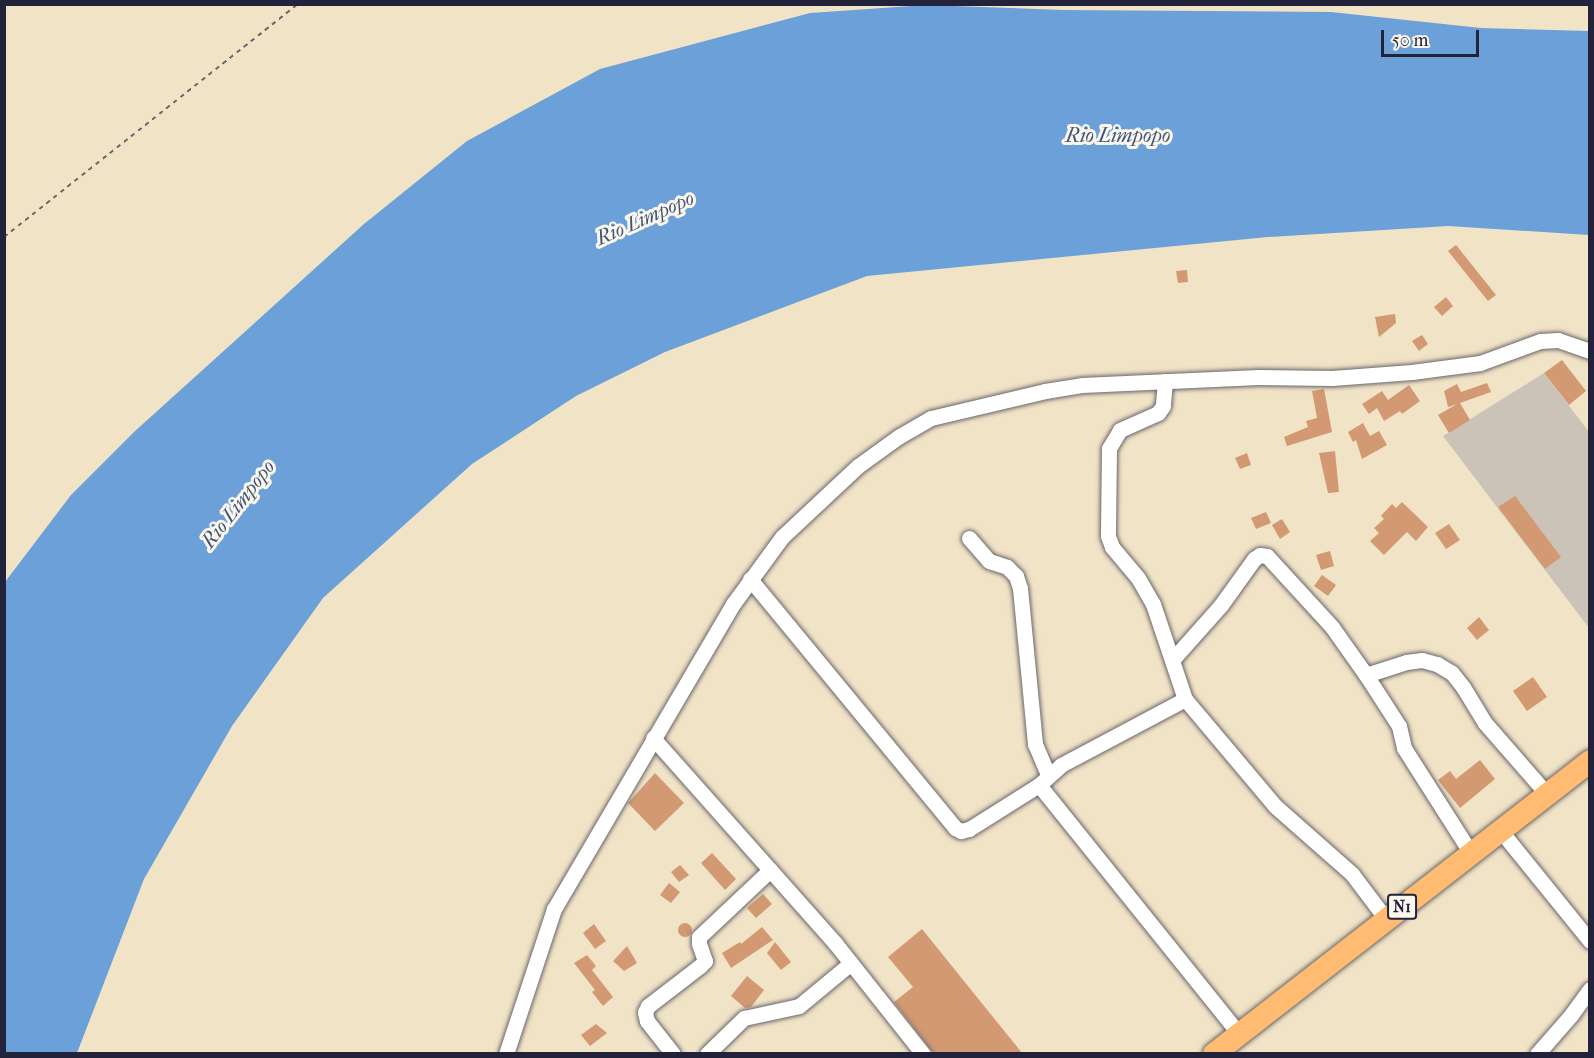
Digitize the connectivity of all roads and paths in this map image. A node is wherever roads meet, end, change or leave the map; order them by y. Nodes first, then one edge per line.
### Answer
1 (298, 4) edge
2 (4, 237) edge
3 (1590, 351) edge
4 (1165, 381) junction
5 (969, 538) dead end
6 (750, 579) junction
7 (1173, 659) junction
8 (1366, 675) junction
9 (1185, 699) junction
10 (653, 738) junction
11 (1590, 761) edge
12 (1043, 779) junction
13 (1547, 794) junction
14 (1500, 830) junction
15 (1471, 853) junction
16 (770, 870) junction
17 (1386, 919) junction
18 (1590, 941) edge
19 (851, 963) junction
20 (1590, 989) edge
21 (1239, 1034) junction
22 (506, 1053) edge
23 (673, 1053) edge
24 (707, 1053) edge
25 (923, 1053) edge
26 (1214, 1053) edge
27 (1537, 1053) edge

1 - 2 path
3 - 4 street
4 - 6 street
4 - 7 street
5 - 12 street
6 - 10 street
6 - 12 street
7 - 8 street
7 - 9 street
8 - 13 street
8 - 15 street
9 - 12 street
9 - 17 street
10 - 16 street
10 - 22 street
11 - 13 highway, N1
12 - 21 street
13 - 14 highway, N1
14 - 15 highway, N1
14 - 18 street
15 - 17 highway, N1
16 - 19 street
16 - 23 street
17 - 21 highway, N1
19 - 24 street
19 - 25 street
20 - 27 street
21 - 26 highway, N1

